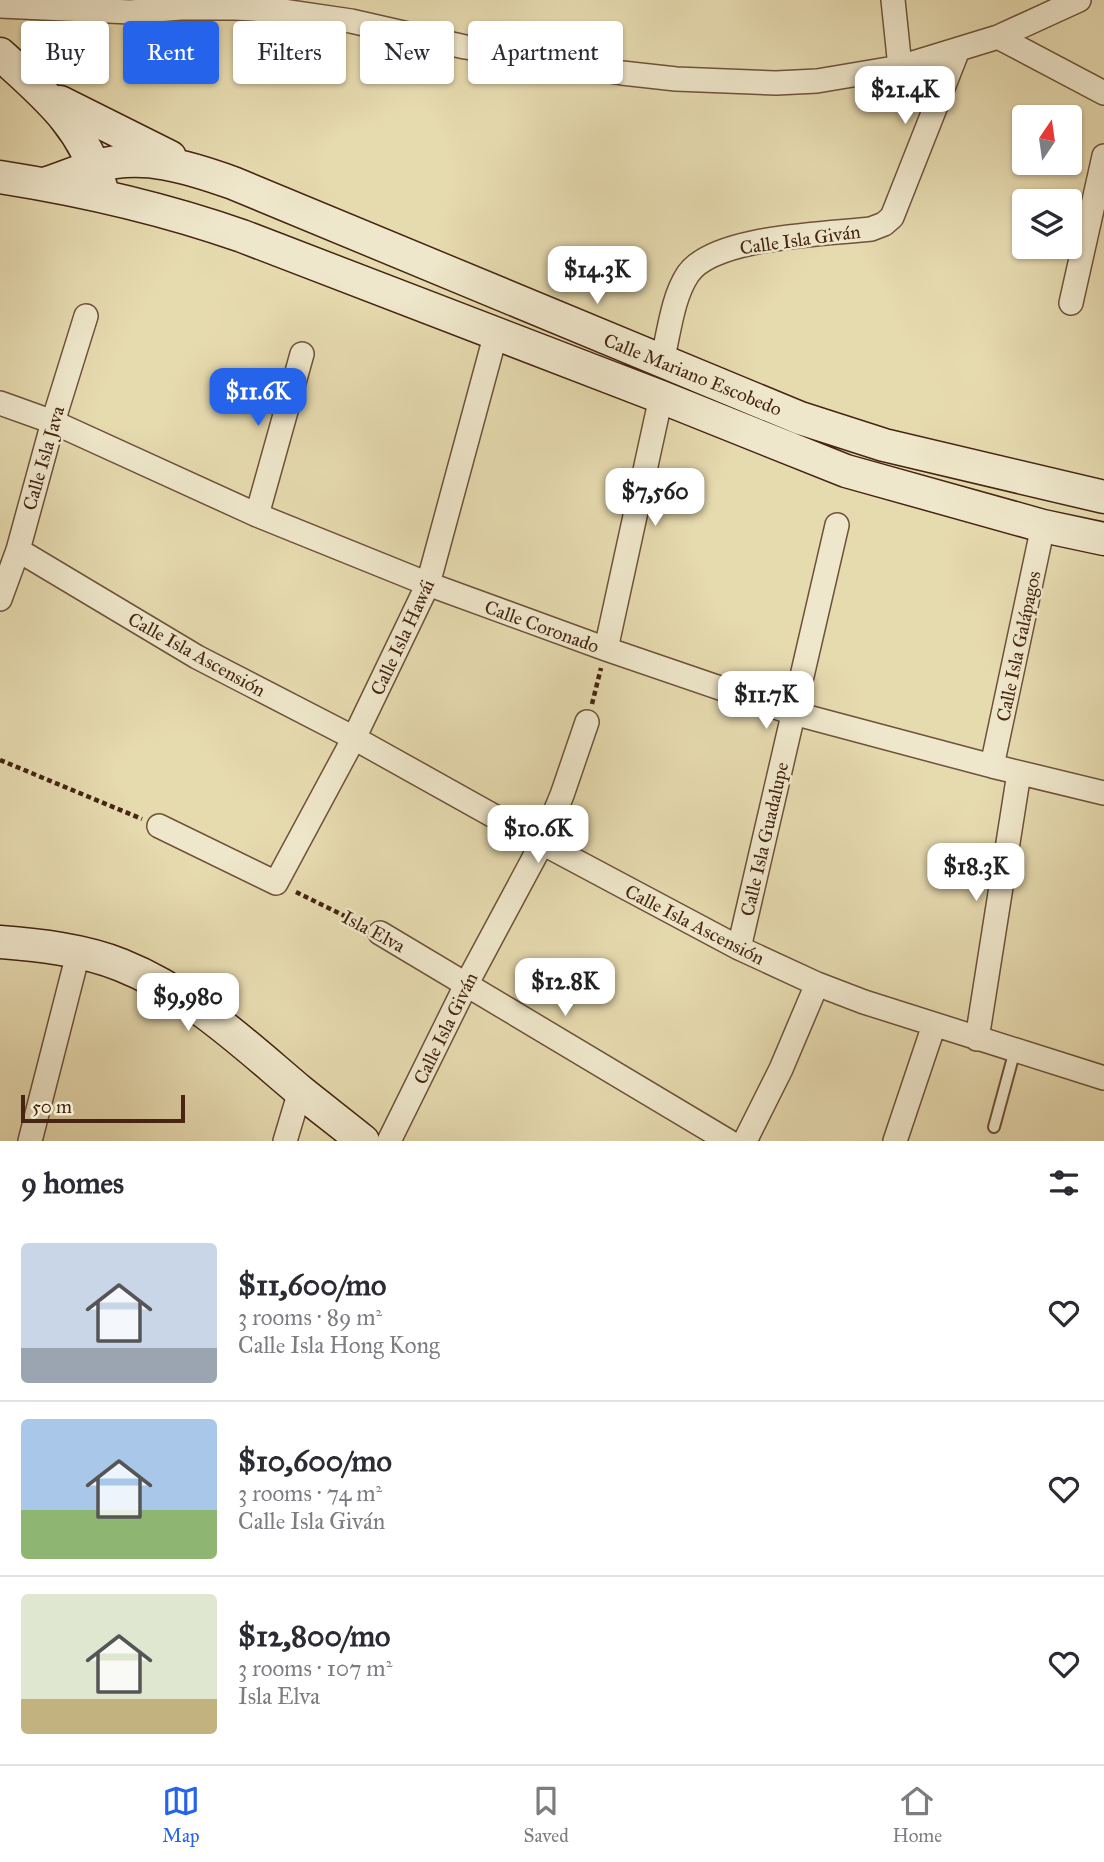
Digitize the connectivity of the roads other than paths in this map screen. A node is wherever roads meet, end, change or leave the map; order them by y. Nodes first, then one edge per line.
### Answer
1 (893, 0) edge
2 (1079, 0) edge
3 (0, 6) edge
4 (998, 37) junction
5 (958, 50) junction
6 (0, 54) edge
7 (900, 67) junction
8 (42, 92) junction
9 (1104, 93) edge
10 (1104, 156) edge
11 (190, 167) junction
12 (0, 177) edge
13 (100, 180) junction
14 (1096, 226) edge
15 (1071, 303) dead end
16 (86, 316) dead end
17 (496, 333) junction
18 (302, 354) dead end
19 (662, 361) junction
20 (661, 397) junction
21 (0, 403) edge
22 (53, 422) junction
23 (1104, 497) edge
24 (257, 515) junction
25 (837, 525) dead end
26 (1043, 526) junction
27 (1104, 539) edge
28 (18, 550) junction
29 (428, 584) junction
30 (0, 599) edge
31 (606, 649) junction
32 (793, 713) junction
33 (587, 722) road end
34 (354, 738) junction
35 (992, 766) junction
36 (1019, 773) junction
37 (1103, 790) edge
38 (159, 826) road end
39 (542, 843) junction
40 (380, 933) road end
41 (0, 942) edge
42 (739, 948) junction
43 (78, 954) junction
44 (467, 983) junction
45 (817, 984) junction
46 (934, 1025) junction
47 (977, 1039) junction
48 (1015, 1050) junction
49 (1104, 1078) edge
50 (300, 1091) junction
51 (994, 1127) dead end
52 (30, 1141) edge
53 (285, 1141) edge
54 (363, 1141) edge
55 (389, 1141) edge
56 (729, 1141) edge
57 (745, 1141) edge
58 (895, 1141) edge

1 - 7 street
2 - 4 street
3 - 7 street
4 - 5 street
4 - 9 street
5 - 7 street
5 - 19 street, Calle Isla Giván
6 - 8 main road
8 - 11 main road
8 - 13 main road
10 - 14 street
11 - 13 main road, Calle Mariano Escobedo
11 - 19 main road, Calle Mariano Escobedo
12 - 13 main road
13 - 17 main road, Calle Mariano Escobedo
14 - 15 street
16 - 22 street, Calle Isla Java
17 - 20 main road, Calle Mariano Escobedo
17 - 29 street, Calle Isla Hawái
18 - 24 street
19 - 23 main road, Calle Mariano Escobedo
20 - 26 main road, Calle Mariano Escobedo
20 - 31 street
21 - 22 street, Calle Coronado
22 - 24 street, Calle Coronado
22 - 28 street, Calle Isla Java
24 - 29 street, Calle Coronado
25 - 32 street, Calle Isla Guadalupe
26 - 27 main road, Calle Mariano Escobedo
26 - 35 street, Calle Isla Galápagos
28 - 30 street, Calle Isla Java
28 - 34 street, Calle Isla Ascensión
29 - 31 street, Calle Coronado
29 - 34 street, Calle Isla Hawái
31 - 32 street, Calle Coronado
32 - 35 street, Calle Coronado
32 - 42 street, Calle Isla Guadalupe
33 - 39 street, Calle Isla Giván
34 - 38 street, Calle Isla Hawái
34 - 39 street, Calle Isla Ascensión
35 - 36 street, Calle Coronado
36 - 37 street, Calle Coronado
36 - 47 street
39 - 42 street, Calle Isla Ascensión
39 - 44 street, Calle Isla Giván
40 - 44 street, Isla Elva
41 - 43 main road
42 - 45 street, Calle Isla Ascensión
43 - 50 main road
43 - 52 street
44 - 55 street, Calle Isla Giván
44 - 56 street, Isla Elva
45 - 46 street, Calle Isla Ascensión
45 - 57 street
46 - 47 street, Calle Isla Ascensión
46 - 58 street
47 - 48 street, Calle Isla Ascensión
48 - 49 street, Calle Isla Ascensión
48 - 51 lane
50 - 53 street
50 - 54 main road

